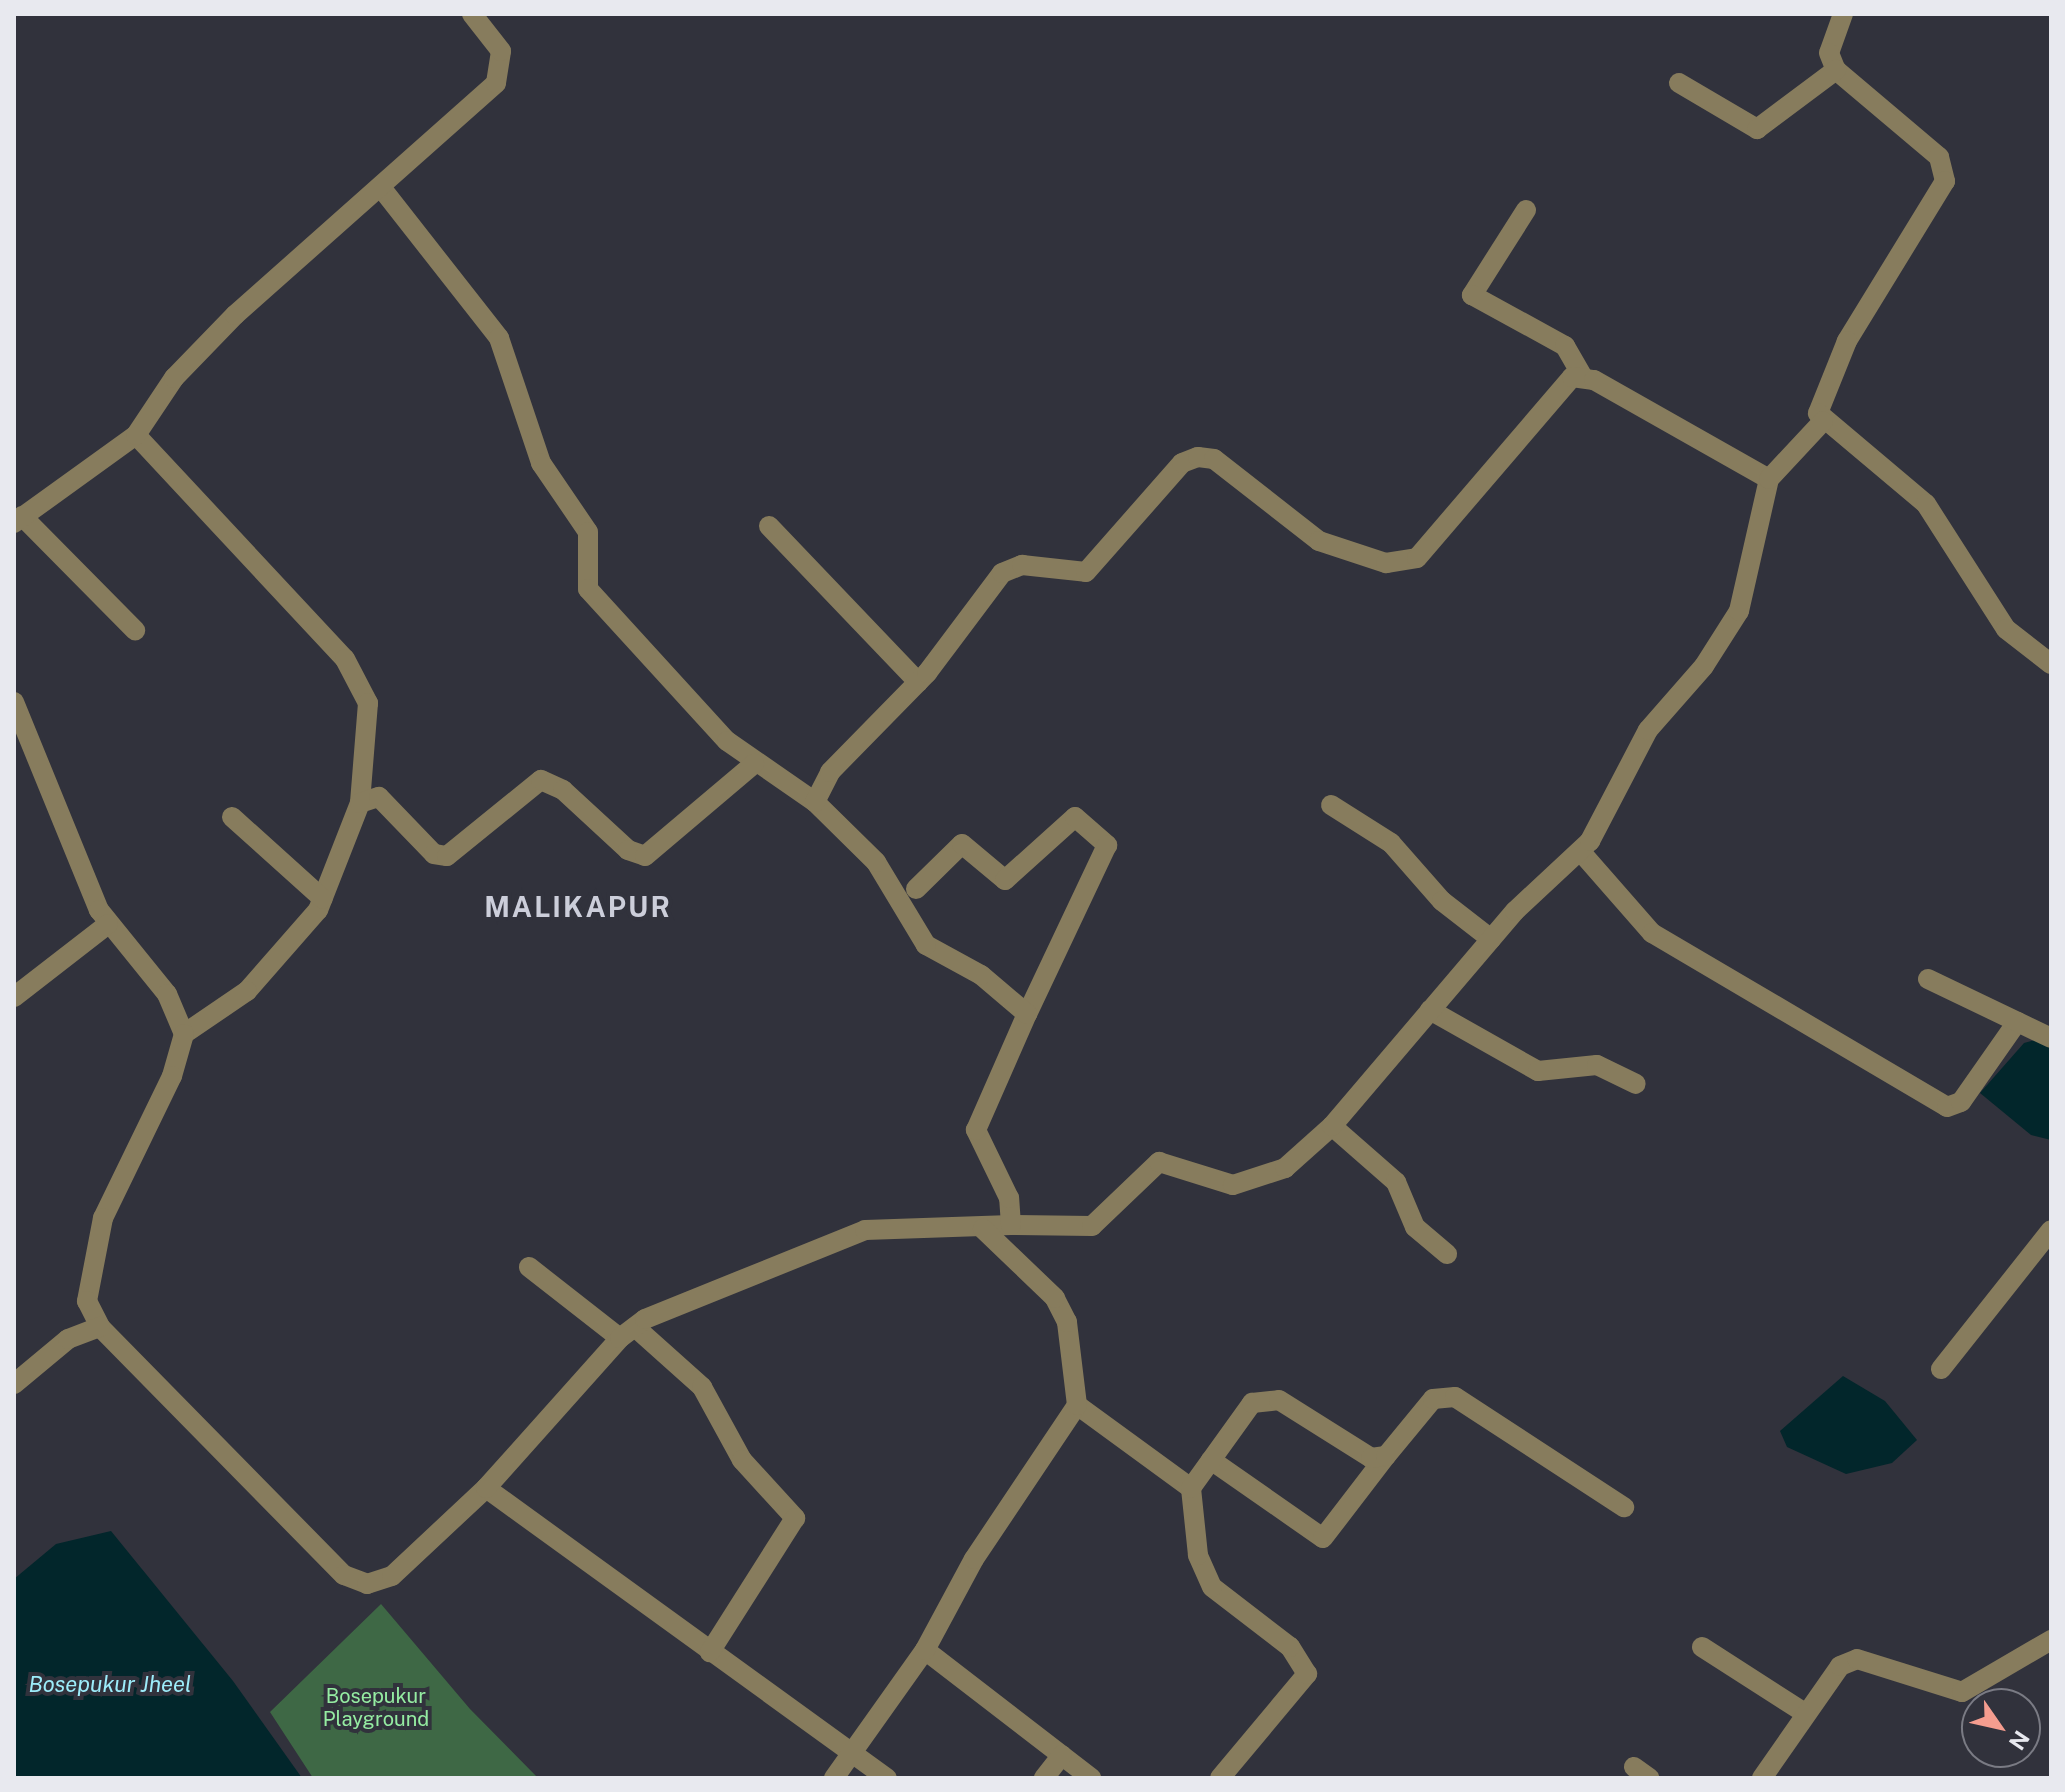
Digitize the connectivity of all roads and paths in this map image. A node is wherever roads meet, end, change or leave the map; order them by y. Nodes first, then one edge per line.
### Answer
1 (472, 14) edge
2 (1843, 14) edge
3 (1836, 70) junction
4 (1679, 83) dead end
5 (383, 190) junction
6 (1526, 210) dead end
7 (1582, 375) junction
8 (1823, 421) junction
9 (136, 435) junction
10 (1769, 479) junction
11 (18, 519) edge
12 (769, 526) dead end
13 (135, 630) dead end
14 (2051, 664) edge
15 (918, 682) junction
16 (14, 702) edge
17 (754, 764) junction
18 (815, 802) junction
19 (360, 803) junction
20 (1331, 805) dead end
21 (232, 817) dead end
22 (1581, 852) junction
23 (916, 889) dead end
24 (323, 899) junction
25 (108, 924) junction
26 (1491, 939) junction
27 (1928, 979) dead end
28 (14, 997) edge
29 (1430, 1010) junction
30 (1027, 1014) junction
31 (2017, 1022) junction
32 (184, 1034) junction
33 (2051, 1038) edge
34 (1636, 1084) dead end
35 (1332, 1126) junction
36 (1011, 1225) junction
37 (983, 1229) junction
38 (2051, 1230) edge
39 (1447, 1254) dead end
40 (529, 1267) dead end
41 (100, 1327) junction
42 (627, 1333) junction
43 (1941, 1369) dead end
44 (14, 1384) edge
45 (1077, 1405) junction
46 (1386, 1456) junction
47 (1211, 1460) junction
48 (486, 1488) junction
49 (1191, 1488) junction
50 (1624, 1507) dead end
51 (2051, 1640) edge
52 (1702, 1647) dead end
53 (925, 1650) junction
54 (710, 1652) junction
55 (1805, 1713) junction
56 (853, 1752) junction
57 (1062, 1755) junction
58 (834, 1778) edge
59 (887, 1778) edge
60 (1044, 1778) edge
61 (1091, 1778) edge
62 (1220, 1778) edge
63 (1762, 1778) edge

1 - 5 street
2 - 3 street
3 - 4 street
3 - 8 street
5 - 9 street
5 - 17 street
6 - 7 street
7 - 10 street
7 - 15 street
8 - 10 street
8 - 14 street
9 - 11 street
9 - 19 street
10 - 22 street
11 - 13 street
12 - 15 street
15 - 18 street
16 - 25 street
17 - 18 street
17 - 19 street
18 - 30 street
19 - 24 street
20 - 26 street
21 - 24 street
22 - 26 street
22 - 31 street
23 - 30 street
24 - 32 street
25 - 28 street
25 - 32 street
26 - 29 street
27 - 31 street
29 - 34 street
29 - 35 street
30 - 36 street
31 - 33 street
32 - 41 street
35 - 36 street
35 - 39 street
36 - 37 street
37 - 42 street
37 - 45 street
38 - 43 street
40 - 42 street
41 - 44 street
41 - 48 street
42 - 48 street
42 - 54 street
45 - 49 street
45 - 53 street
46 - 47 street
46 - 47 street
46 - 50 street
47 - 49 street
48 - 54 street
49 - 62 street
51 - 55 street
52 - 55 street
53 - 56 street
53 - 57 street
54 - 56 street
55 - 63 street
56 - 58 street
56 - 59 street
57 - 60 street
57 - 61 street

